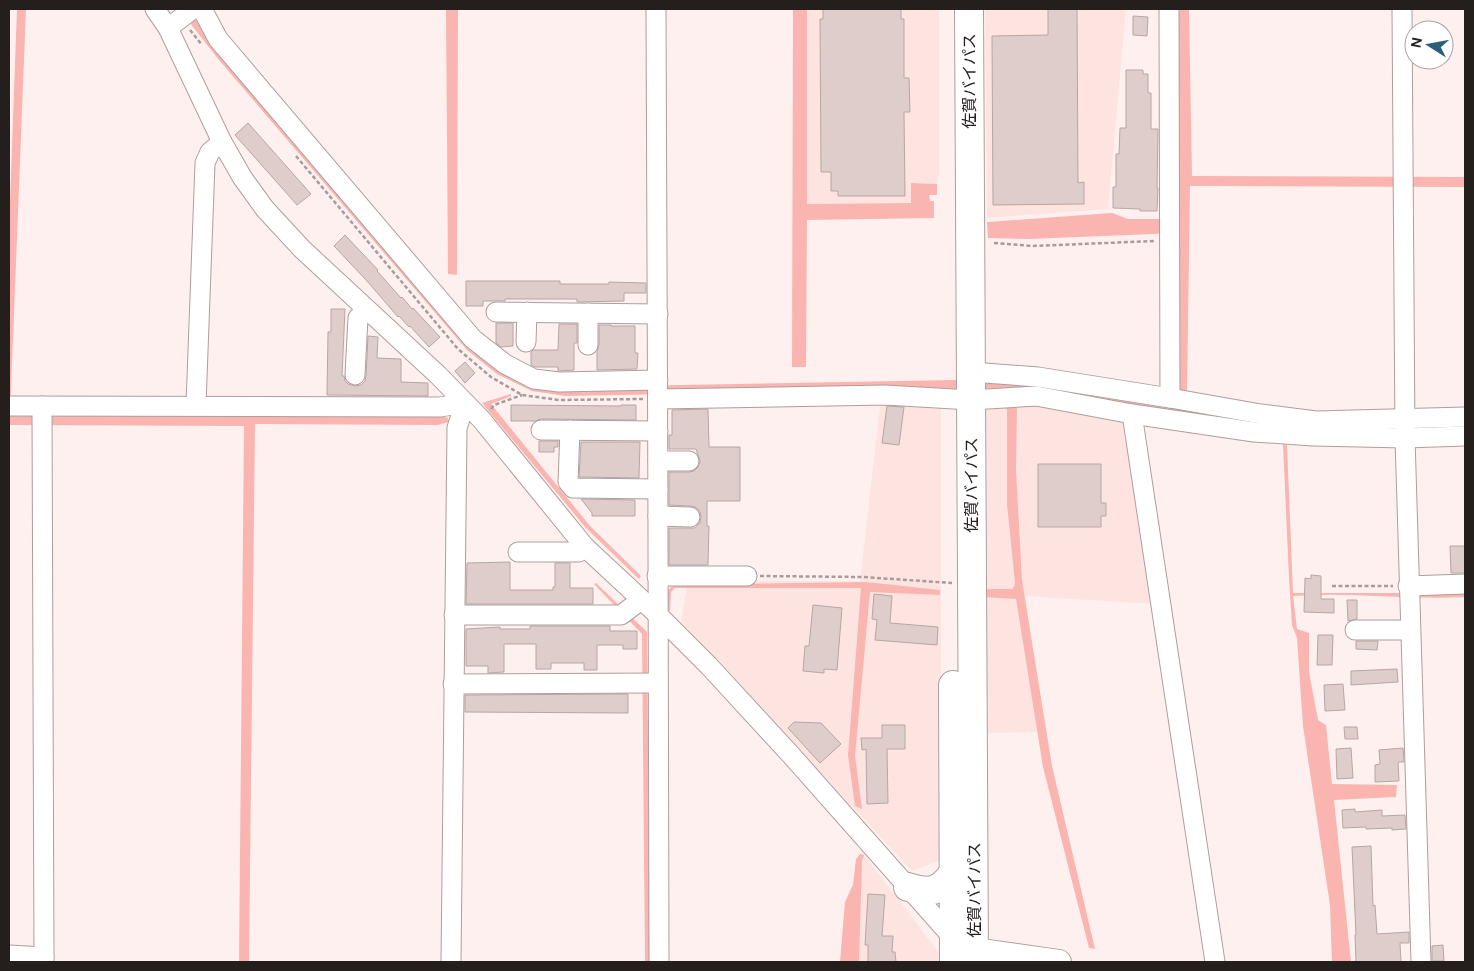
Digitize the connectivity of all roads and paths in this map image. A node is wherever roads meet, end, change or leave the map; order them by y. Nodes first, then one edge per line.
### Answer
1 (155, 9) edge
2 (202, 9) edge
3 (656, 9) edge
4 (952, 9) edge
5 (969, 9) edge
6 (1169, 9) edge
7 (1402, 9) edge
8 (181, 18) edge
9 (222, 142) junction
10 (1170, 240) junction
11 (994, 243) dead end
12 (366, 310) junction
13 (496, 312) dead end
14 (527, 312) junction
15 (588, 313) junction
16 (658, 314) junction
17 (526, 342) dead end
18 (588, 345) dead end
19 (355, 374) dead end
20 (658, 380) junction
21 (963, 388) junction
22 (522, 395) dead end
23 (1170, 398) junction
24 (658, 399) junction
25 (465, 403) junction
26 (196, 405) junction
27 (494, 405) dead end
28 (12, 406) edge
29 (42, 406) junction
30 (1132, 414) junction
31 (1465, 417) edge
32 (1405, 419) junction
33 (541, 430) dead end
34 (570, 430) junction
35 (658, 430) junction
36 (1465, 436) edge
37 (1405, 438) junction
38 (658, 461) junction
39 (689, 461) dead end
40 (658, 489) junction
41 (658, 516) junction
42 (690, 517) dead end
43 (585, 547) junction
44 (518, 552) dead end
45 (657, 576) junction
46 (747, 576) joint
47 (953, 584) junction
48 (1465, 584) edge
49 (1332, 586) dead end
50 (1409, 594) junction
51 (631, 607) junction
52 (454, 615) junction
53 (658, 615) junction
54 (1355, 630) dead end
55 (1410, 630) junction
56 (658, 683) junction
57 (453, 684) junction
58 (953, 873) junction
59 (908, 888) junction
60 (9, 955) edge
61 (972, 955) edge
62 (44, 960) edge
63 (451, 962) edge
64 (659, 962) edge
65 (1059, 962) edge
66 (1215, 962) edge
67 (1421, 962) edge

1 - 8 street
2 - 20 street
3 - 16 street
4 - 21 highway, 佐賀バイパス
5 - 21 highway, 佐賀バイパス
6 - 10 street
7 - 32 street
8 - 9 street
9 - 12 street
9 - 26 street
10 - 11 path
10 - 23 street
12 - 19 street
12 - 25 street
13 - 14 street
14 - 15 street
14 - 17 street
15 - 16 street
15 - 18 street
16 - 20 street
20 - 24 street
21 - 23 street
21 - 24 street
21 - 30 street
21 - 47 highway, 佐賀バイパス
21 - 61 highway, 佐賀バイパス
22 - 27 path
23 - 32 street
24 - 35 street
25 - 26 street
25 - 43 street
25 - 52 street
26 - 29 street
28 - 29 street
29 - 62 street
30 - 37 street
30 - 66 street
31 - 32 street
32 - 37 street
33 - 34 street
34 - 35 street
34 - 40 street
35 - 38 street
36 - 37 street
37 - 50 street
38 - 39 street
38 - 40 street
40 - 41 street
41 - 42 street
41 - 45 street
43 - 44 street
43 - 51 street
45 - 46 street
45 - 53 street
46 - 47 path
47 - 58 highway, 佐賀バイパス
48 - 50 street
49 - 50 path
50 - 55 street
51 - 52 street
51 - 53 street
52 - 57 street
53 - 56 street
53 - 59 street
54 - 55 street
55 - 67 street
56 - 57 street
56 - 64 street
57 - 63 street
58 - 59 highway
58 - 61 highway, 佐賀バイパス
59 - 61 street
60 - 62 street
61 - 65 main road

